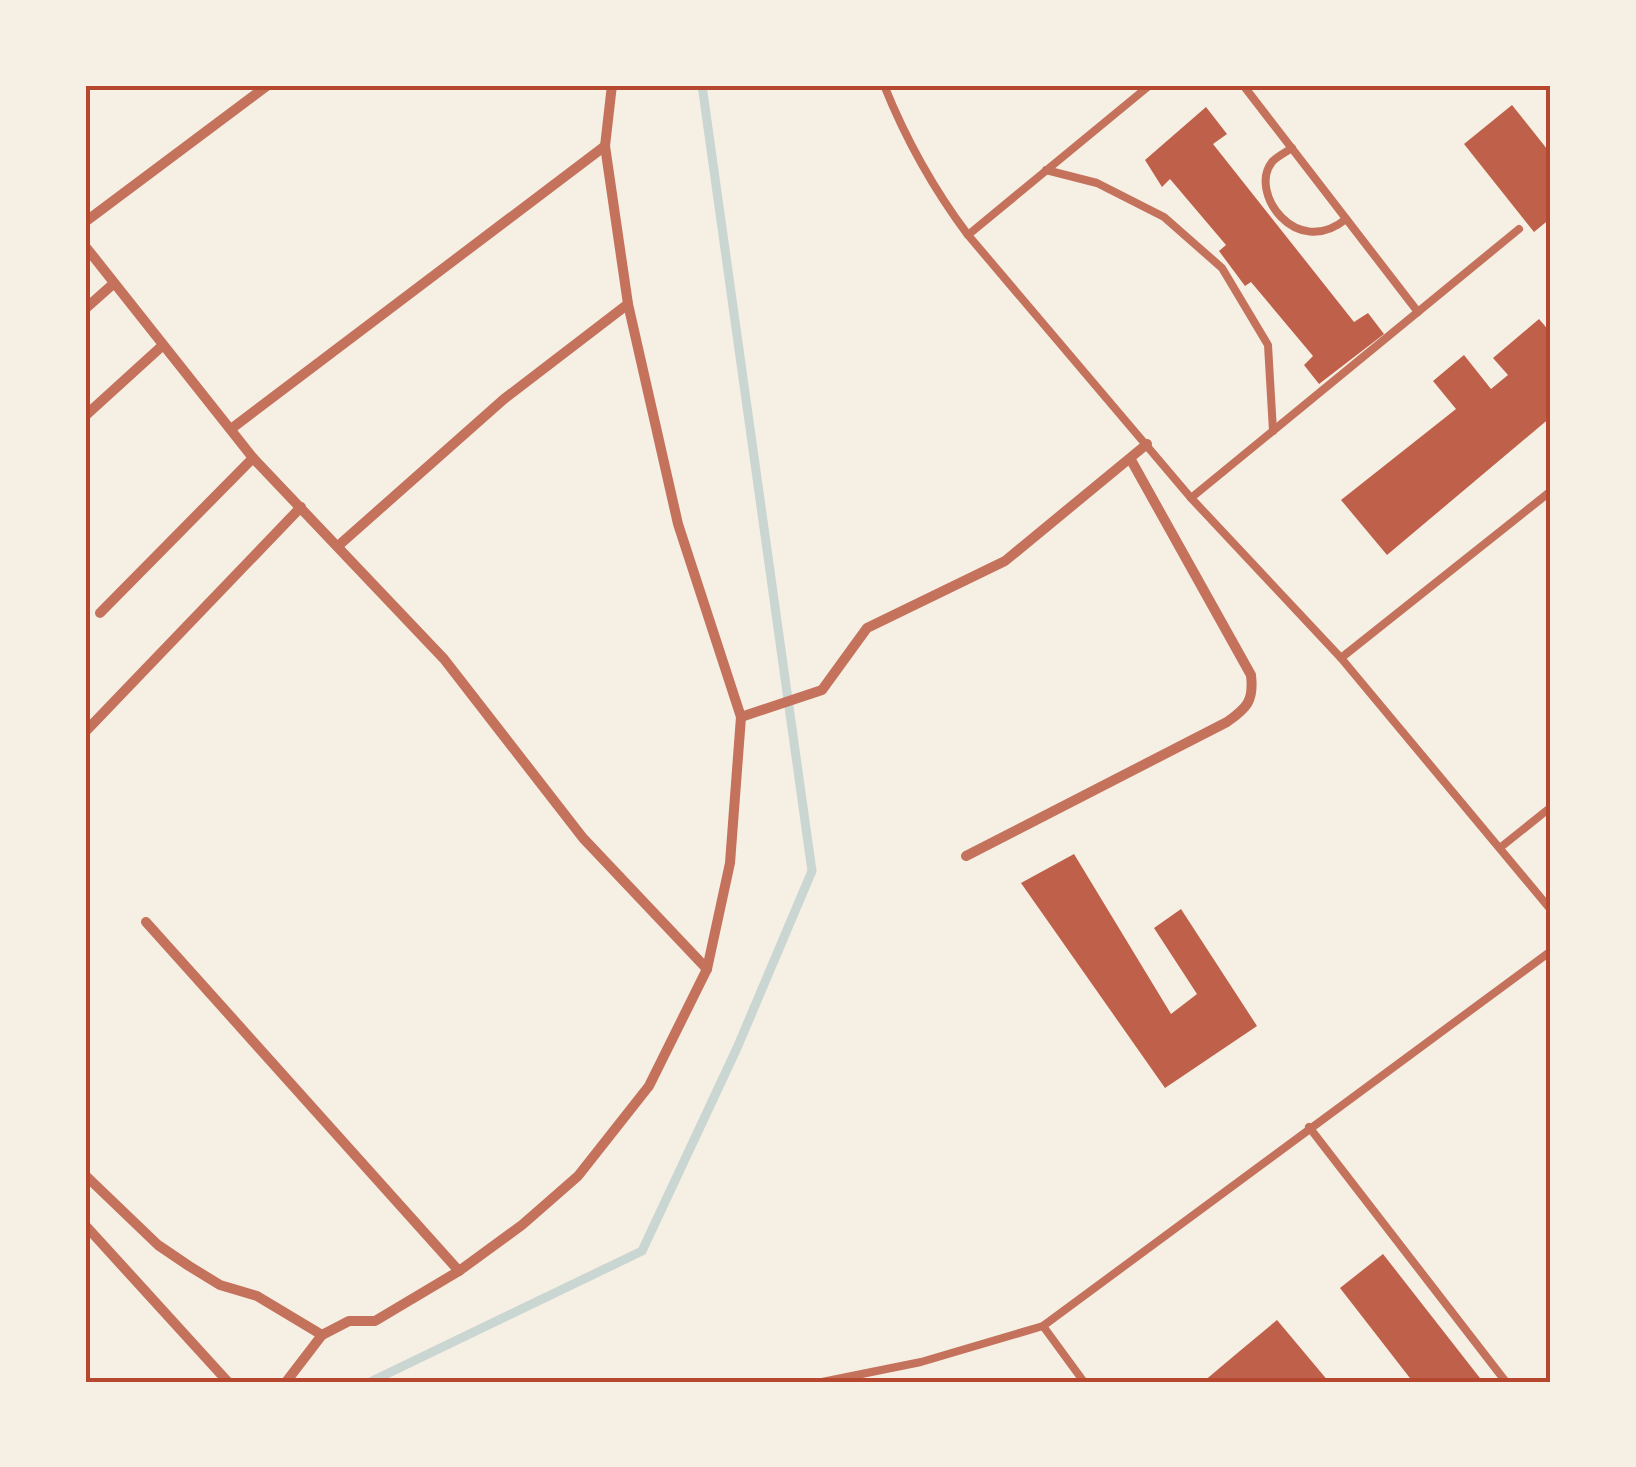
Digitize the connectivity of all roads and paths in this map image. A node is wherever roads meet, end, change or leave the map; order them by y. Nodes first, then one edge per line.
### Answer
1 (268, 85) edge
2 (612, 85) edge
3 (884, 85) edge
4 (1150, 85) edge
5 (1243, 85) edge
6 (605, 146) junction
7 (1292, 148) junction
8 (1046, 170) junction
9 (1346, 219) junction
10 (85, 222) edge
11 (1519, 229) dead end
12 (968, 235) junction
13 (85, 246) edge
14 (112, 285) junction
15 (628, 304) junction
16 (85, 309) edge
17 (1418, 312) junction
18 (162, 346) junction
19 (85, 416) edge
20 (231, 429) junction
21 (1272, 431) junction
22 (1147, 444) junction
23 (253, 458) junction
24 (1131, 460) junction
25 (1551, 490) edge
26 (1192, 498) junction
27 (301, 508) junction
28 (338, 546) junction
29 (100, 613) dead end
30 (1341, 658) junction
31 (741, 717) junction
32 (85, 732) edge
33 (1551, 807) edge
34 (1501, 847) junction
35 (966, 856) dead end
36 (1551, 910) edge
37 (146, 922) dead end
38 (1551, 951) edge
39 (707, 968) junction
40 (1308, 1128) junction
41 (85, 1175) edge
42 (85, 1225) edge
43 (460, 1271) junction
44 (1043, 1326) junction
45 (322, 1335) junction
46 (228, 1382) edge
47 (286, 1382) edge
48 (822, 1382) edge
49 (1084, 1382) edge
50 (1506, 1382) edge

1 - 10 street
2 - 6 street
3 - 12 lane
4 - 8 lane
5 - 7 lane
6 - 15 street
6 - 20 street
7 - 9 lane
7 - 9 lane
8 - 12 lane
8 - 21 lane
9 - 17 lane
11 - 17 lane
12 - 22 lane
13 - 14 street
14 - 16 street
14 - 18 street
15 - 28 street
15 - 31 street
17 - 21 lane
18 - 19 street
18 - 20 street
20 - 23 street
21 - 26 lane
22 - 24 street
22 - 26 lane
23 - 27 street
23 - 29 street
24 - 31 street
24 - 35 street
25 - 30 lane
26 - 30 lane
27 - 28 street
27 - 32 street
28 - 39 street
30 - 34 lane
31 - 39 street
33 - 34 lane
34 - 36 lane
37 - 43 street
38 - 40 lane
39 - 43 street
40 - 44 lane
40 - 50 lane
41 - 45 street
42 - 46 street
43 - 45 street
44 - 48 lane
44 - 49 lane
45 - 47 street

